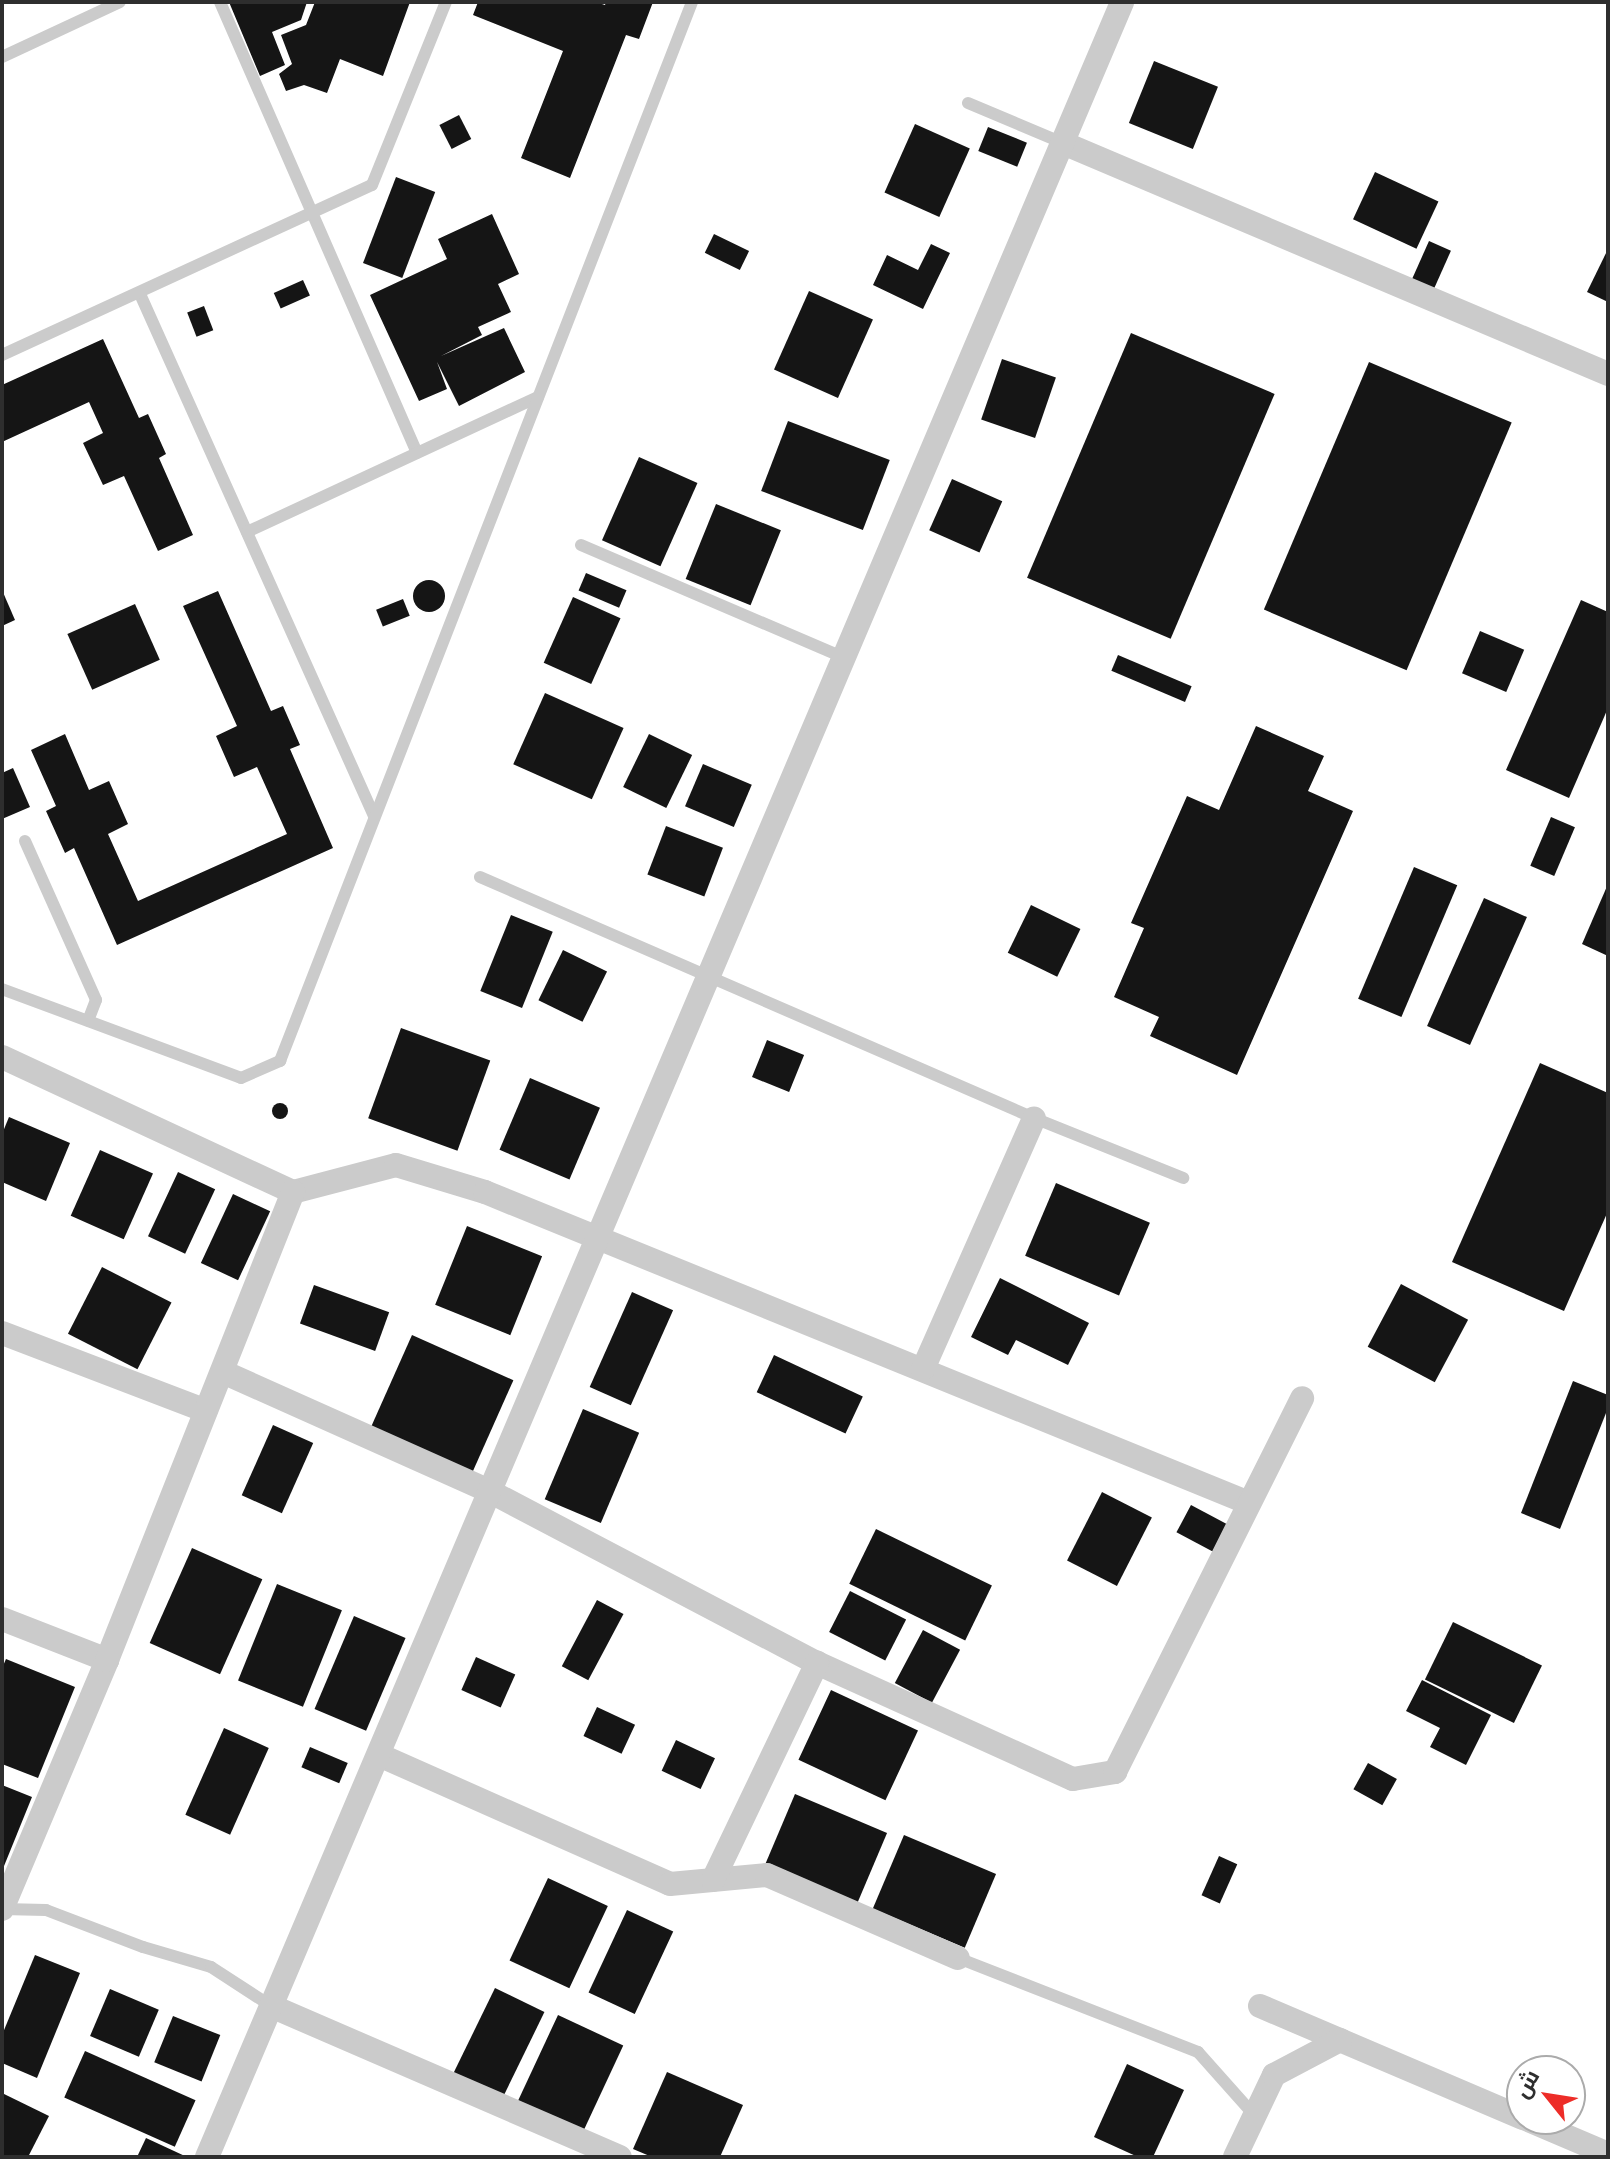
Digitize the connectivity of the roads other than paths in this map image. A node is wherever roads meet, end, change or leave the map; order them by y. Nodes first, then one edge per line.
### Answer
1 (120, 2) edge
2 (220, 2) edge
3 (446, 2) edge
4 (692, 2) edge
5 (1122, 2) edge
6 (2, 57) edge
7 (968, 103) dead end
8 (1063, 143) junction
9 (312, 213) junction
10 (140, 294) junction
11 (2, 355) edge
12 (1608, 374) edge
13 (538, 397) junction
14 (417, 453) junction
15 (247, 532) junction
16 (581, 545) dead end
17 (845, 658) junction
18 (374, 816) junction
19 (25, 841) dead end
20 (480, 877) dead end
21 (710, 976) junction
22 (2, 989) edge
23 (88, 1021) junction
24 (2, 1057) edge
25 (1034, 1118) junction
26 (1183, 1178) dead end
27 (293, 1192) junction
28 (599, 1238) junction
29 (2, 1333) edge
30 (923, 1369) junction
31 (223, 1372) junction
32 (1302, 1398) dead end
33 (206, 1411) junction
34 (491, 1492) junction
35 (1249, 1503) junction
36 (2, 1619) edge
37 (107, 1660) junction
38 (817, 1663) junction
39 (379, 1755) junction
40 (713, 1880) junction
41 (2, 1909) edge
42 (958, 1958) joint
43 (271, 2006) junction
44 (1260, 2006) dead end
45 (1340, 2040) junction
46 (1506, 2110) edge
47 (1255, 2116) junction
48 (1564, 2135) edge
49 (588, 2151) edge
50 (1608, 2154) edge
51 (207, 2157) edge
52 (620, 2157) edge
53 (1235, 2157) edge

1 - 6 lane
2 - 9 lane
3 - 9 lane
4 - 13 lane
5 - 8 street
7 - 8 lane
8 - 12 street
8 - 17 street
9 - 10 lane
9 - 14 lane
10 - 11 lane
10 - 15 lane
13 - 14 lane
13 - 18 lane
14 - 15 lane
15 - 18 lane
16 - 17 lane
17 - 21 street
18 - 23 lane
19 - 23 lane
20 - 21 lane
21 - 25 lane
21 - 28 street
22 - 23 lane
24 - 27 street
25 - 26 lane
25 - 30 street
27 - 28 street
27 - 31 street
28 - 30 street
28 - 34 street
29 - 33 street
30 - 35 street
31 - 33 street
31 - 34 street
32 - 35 street
33 - 37 street
34 - 38 street
34 - 39 street
35 - 38 street
36 - 37 street
37 - 41 street
38 - 40 street
39 - 40 street
39 - 43 street
40 - 42 street
41 - 43 lane
42 - 47 lane
43 - 49 street
43 - 51 street
44 - 45 street
45 - 46 street
45 - 47 street
47 - 53 street
48 - 50 street
49 - 52 street

